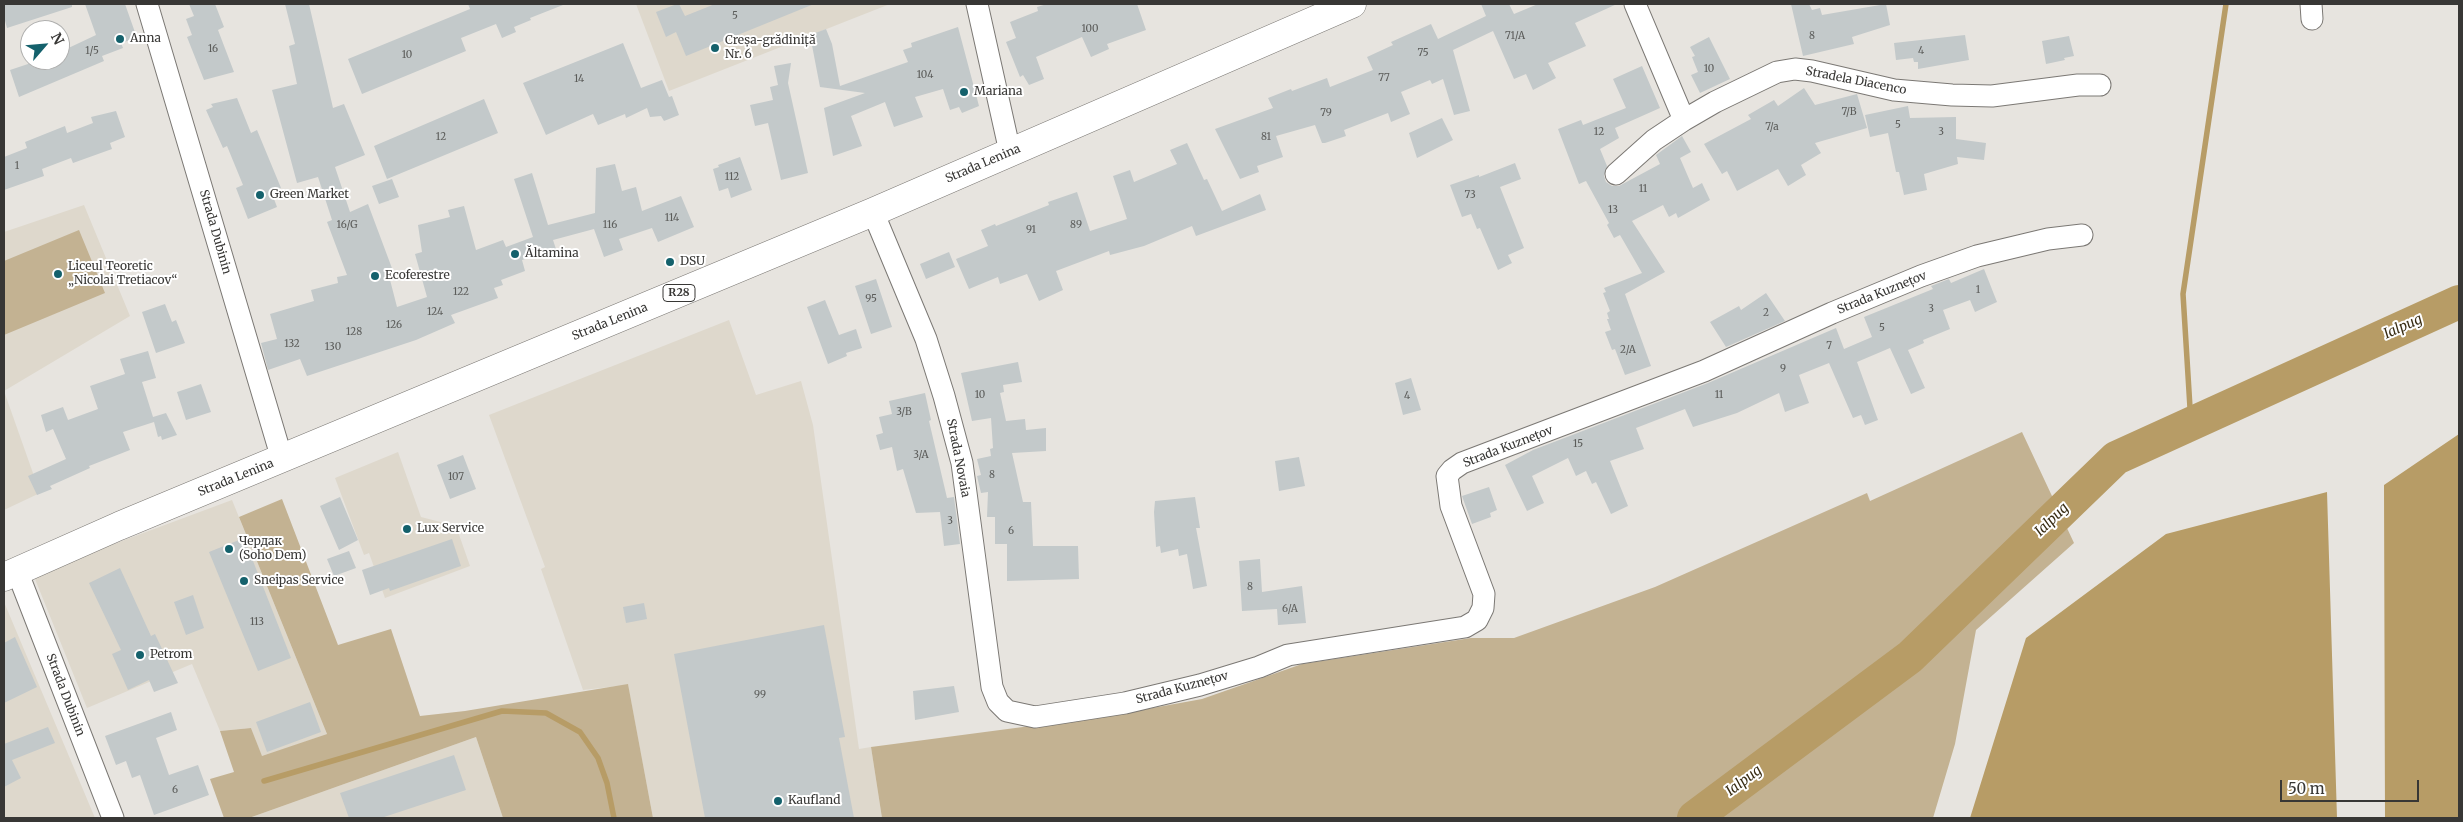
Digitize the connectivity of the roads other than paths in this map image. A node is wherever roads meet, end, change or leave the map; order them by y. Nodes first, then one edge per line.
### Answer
1 (147, 4) edge
2 (977, 4) edge
3 (1352, 4) edge
4 (1635, 4) edge
5 (2100, 85) dead end
6 (1684, 120) junction
7 (1010, 152) junction
8 (1616, 174) dead end
9 (873, 212) junction
10 (2082, 236) dead end
11 (282, 459) junction
12 (10, 574) edge
13 (1007, 711) joint
14 (113, 818) edge

1 - 11 street, Strada Dubinin
2 - 7 street
3 - 7 main road, Strada Lenina / R28
4 - 6 street
5 - 6 street, Stradela Diacenco
6 - 8 street, Stradela Diacenco
7 - 9 main road, Strada Lenina / R28
9 - 11 main road, Strada Lenina / R28
9 - 13 street, Strada Novaia
10 - 13 street, Strada Kuznețov
11 - 12 main road, Strada Lenina / R28
12 - 14 street, Strada Dubinin

